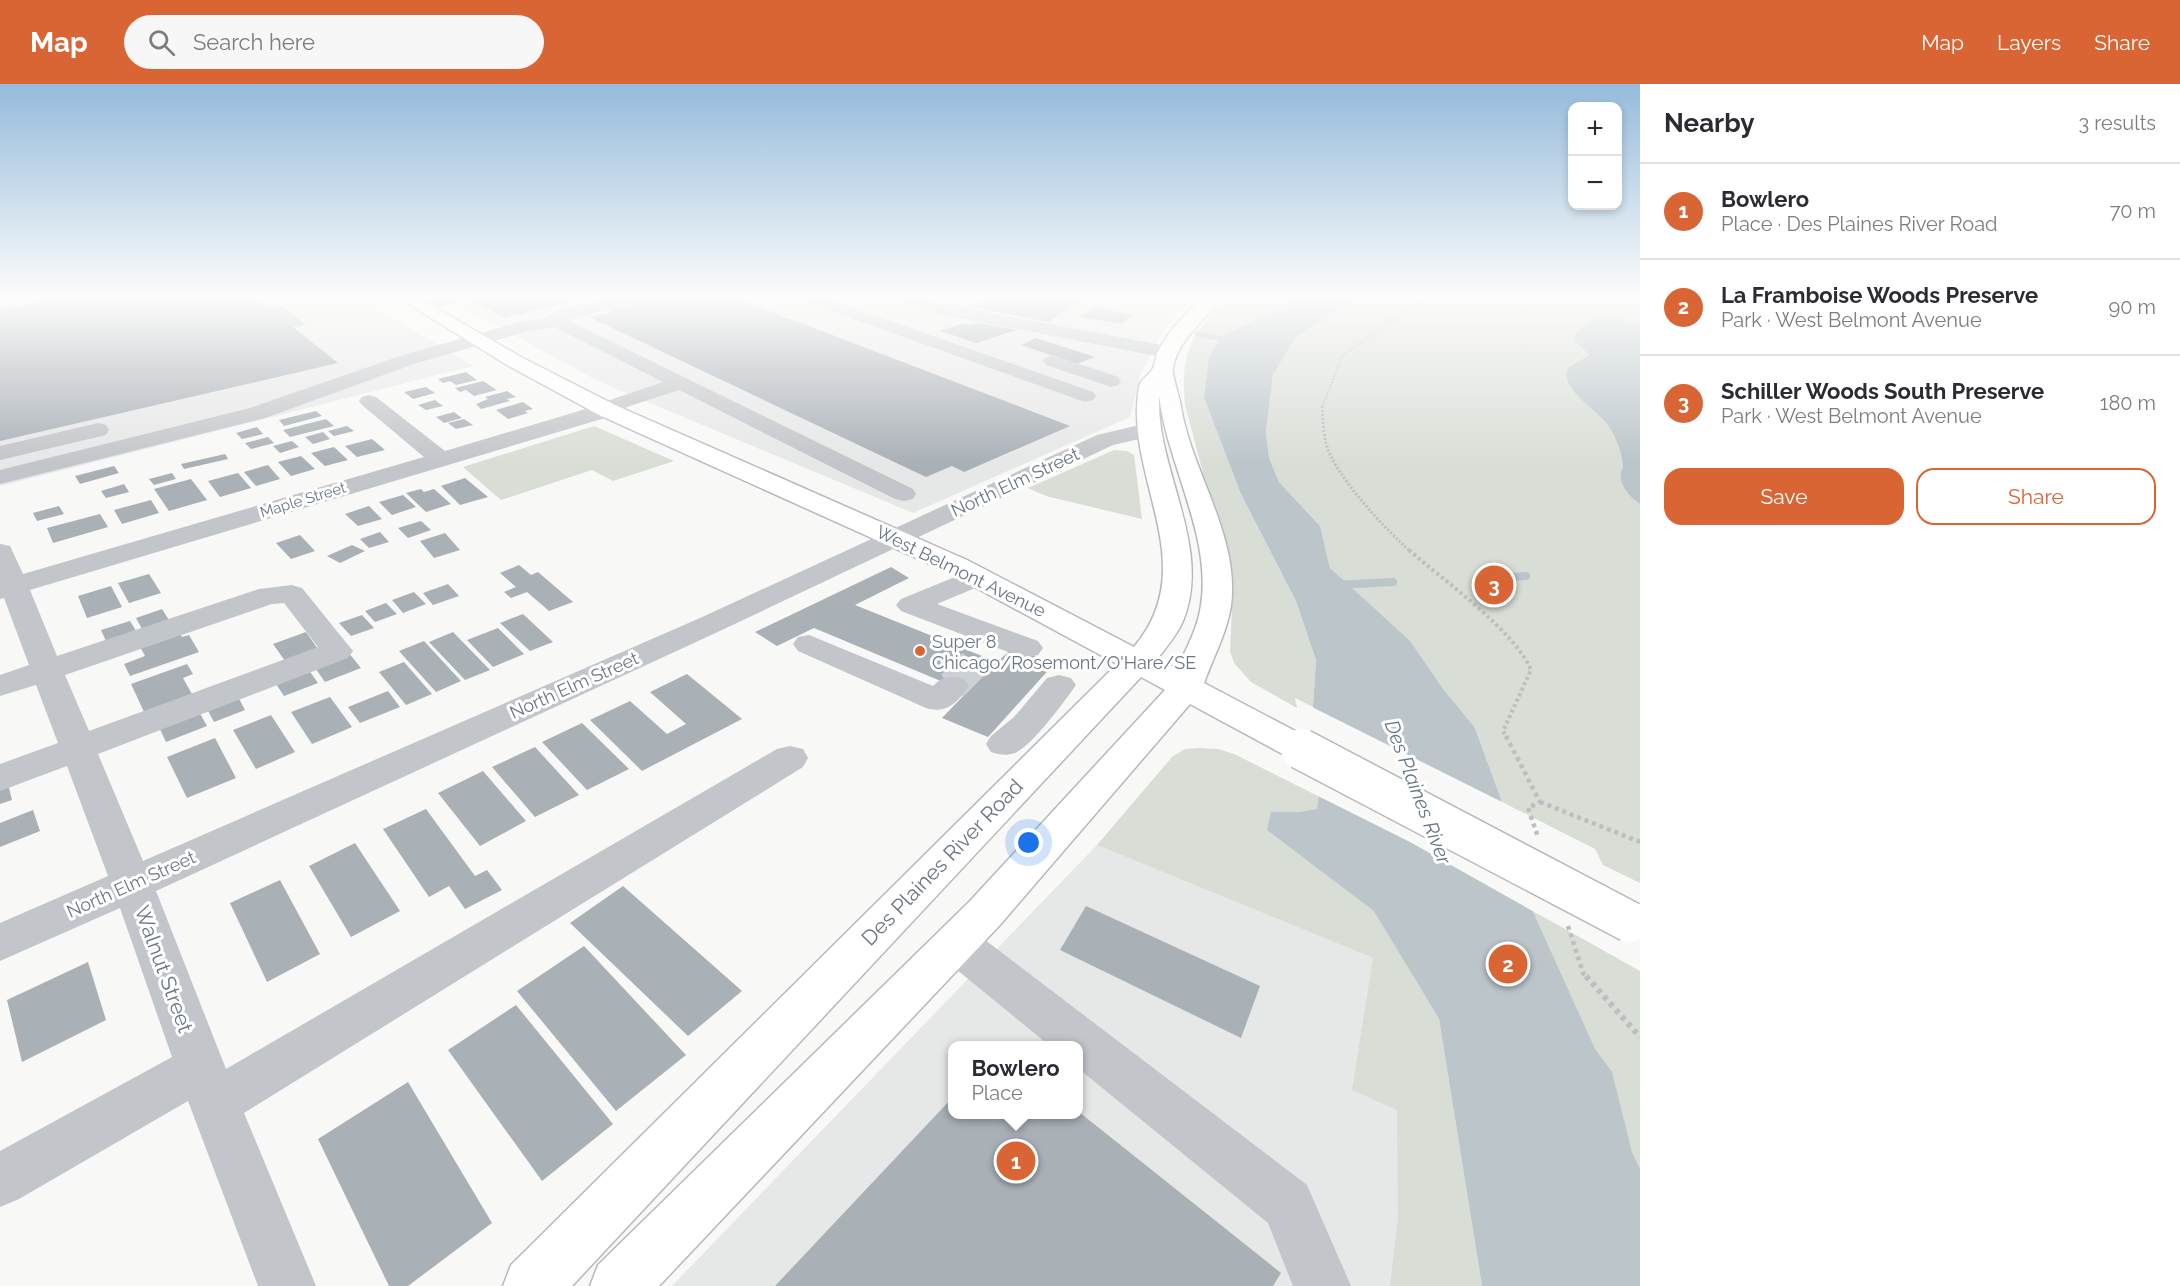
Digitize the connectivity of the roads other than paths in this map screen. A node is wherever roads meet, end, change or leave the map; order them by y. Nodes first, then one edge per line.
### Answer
1 (428, 352) edge
2 (502, 352) edge
3 (619, 352) edge
4 (963, 352) edge
5 (1097, 352) edge
6 (1125, 352) edge
7 (1170, 352) edge
8 (1035, 354) dead end
9 (1165, 362) junction
10 (1077, 369) junction
11 (1111, 381) dead end
12 (681, 383) junction
13 (322, 390) junction
14 (1086, 396) dead end
15 (369, 402) dead end
16 (184, 410) dead end
17 (607, 410) junction
18 (115, 426) dead end
19 (1148, 430) junction
20 (0, 453) edge
21 (441, 459) junction
22 (0, 477) edge
23 (904, 494) dead end
24 (897, 538) junction
25 (4, 576) edge
26 (977, 577) junction
27 (809, 644) dead end
28 (1002, 647) dead end
29 (1138, 662) junction
30 (46, 671) junction
31 (1059, 685) dead end
32 (0, 686) edge
33 (952, 686) tunnel mouth
34 (1185, 687) junction
35 (1030, 736) junction
36 (78, 749) junction
37 (790, 758) dead end
38 (0, 778) edge
39 (132, 884) junction
40 (1635, 925) edge
41 (956, 942) junction
42 (0, 943) edge
43 (1081, 1041) edge
44 (1083, 1042) edge
45 (207, 1085) junction
46 (0, 1180) edge
47 (286, 1286) edge
48 (532, 1286) edge
49 (619, 1286) edge
50 (1322, 1286) edge

1 - 13 street
2 - 17 main road, West Belmont Avenue
3 - 12 street
4 - 14 street
5 - 10 street
6 - 9 street
7 - 9 main road, Des Plaines River Road
8 - 10 street
9 - 19 main road, Des Plaines River Road
9 - 34 main road
10 - 11 street
12 - 17 street, Maple Street
12 - 23 street
13 - 16 street
13 - 22 street
15 - 21 street
17 - 21 street, Maple Street
17 - 24 main road, West Belmont Avenue
18 - 20 street
19 - 24 street, North Elm Street
19 - 29 main road, Des Plaines River Road
21 - 25 street, Maple Street
24 - 26 main road, West Belmont Avenue
24 - 39 street, North Elm Street
25 - 30 street, Walnut Street
26 - 28 street
26 - 29 main road, West Belmont Avenue
27 - 33 street
29 - 34 main road, West Belmont Avenue
29 - 35 main road, Des Plaines River Road
30 - 32 street
30 - 36 street, Walnut Street
30 - 36 street
31 - 35 street
34 - 40 main road, West Belmont Avenue, bridge
34 - 41 main road
35 - 48 main road, Des Plaines River Road
36 - 38 street
36 - 39 street, Walnut Street
37 - 45 street
39 - 42 street, North Elm Street
39 - 45 street, Walnut Street
41 - 43 street
41 - 49 main road
44 - 50 street
45 - 46 street
45 - 47 street, Walnut Street

